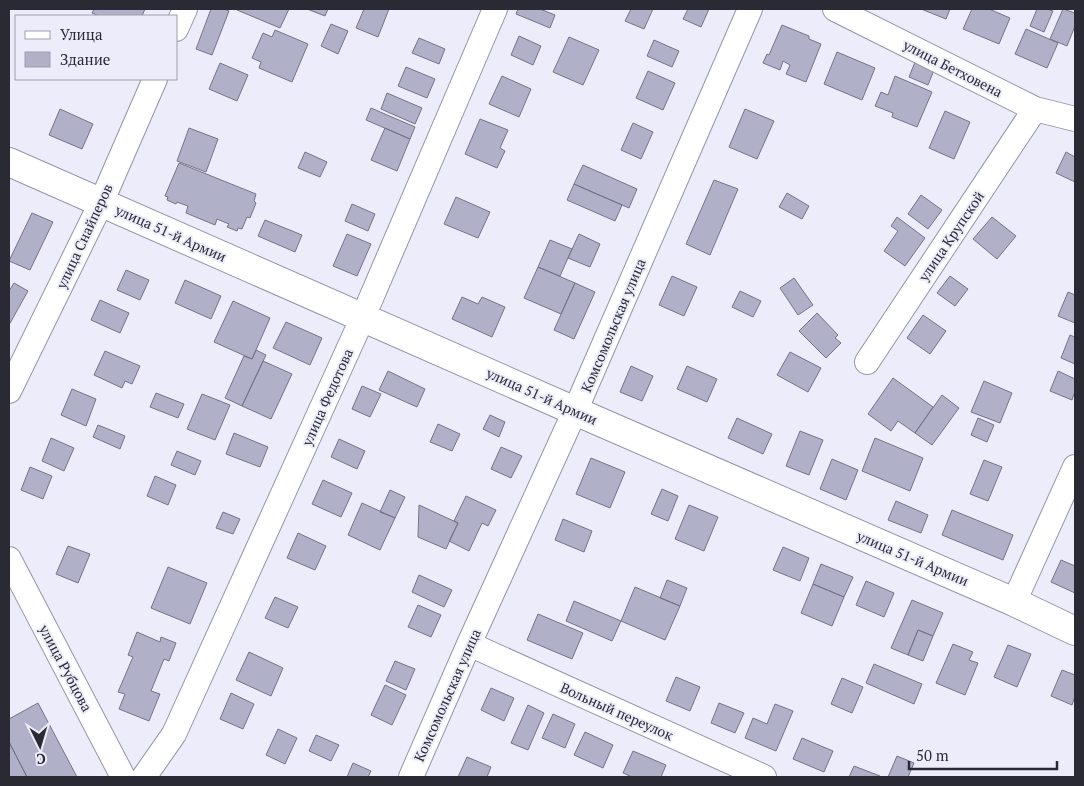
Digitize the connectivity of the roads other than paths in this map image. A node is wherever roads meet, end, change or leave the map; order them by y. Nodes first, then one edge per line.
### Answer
1 (185, 9) edge
2 (495, 9) edge
3 (750, 9) edge
4 (835, 9) edge
5 (178, 25) edge
6 (154, 80) edge
7 (1034, 109) junction
8 (1074, 115) edge
9 (9, 162) edge
10 (101, 203) junction
11 (363, 317) junction
12 (867, 362) dead end
13 (9, 391) edge
14 (575, 411) junction
15 (1075, 467) edge
16 (9, 559) edge
17 (1014, 602) junction
18 (1075, 631) edge
19 (469, 644) junction
20 (123, 777) edge
21 (144, 777) edge
22 (411, 777) edge
23 (764, 777) edge

1 - 5 street
2 - 11 street, улица Федотова
3 - 14 street, Комсомольская улица
4 - 7 street, улица Бетховена
6 - 10 street, улица Снайперов
7 - 8 street, улица Бетховена
7 - 12 street, улица Крупской
9 - 10 main road, улица 51-й Армии
10 - 11 main road, улица 51-й Армии
10 - 13 street, улица Снайперов
11 - 14 main road, улица 51-й Армии
11 - 21 street, улица Федотова
14 - 17 main road, улица 51-й Армии
14 - 19 street, Комсомольская улица
15 - 17 street
16 - 20 street, улица Рубцова
17 - 18 main road, улица 51-й Армии
19 - 22 street, Комсомольская улица
19 - 23 street, Вольный переулок

